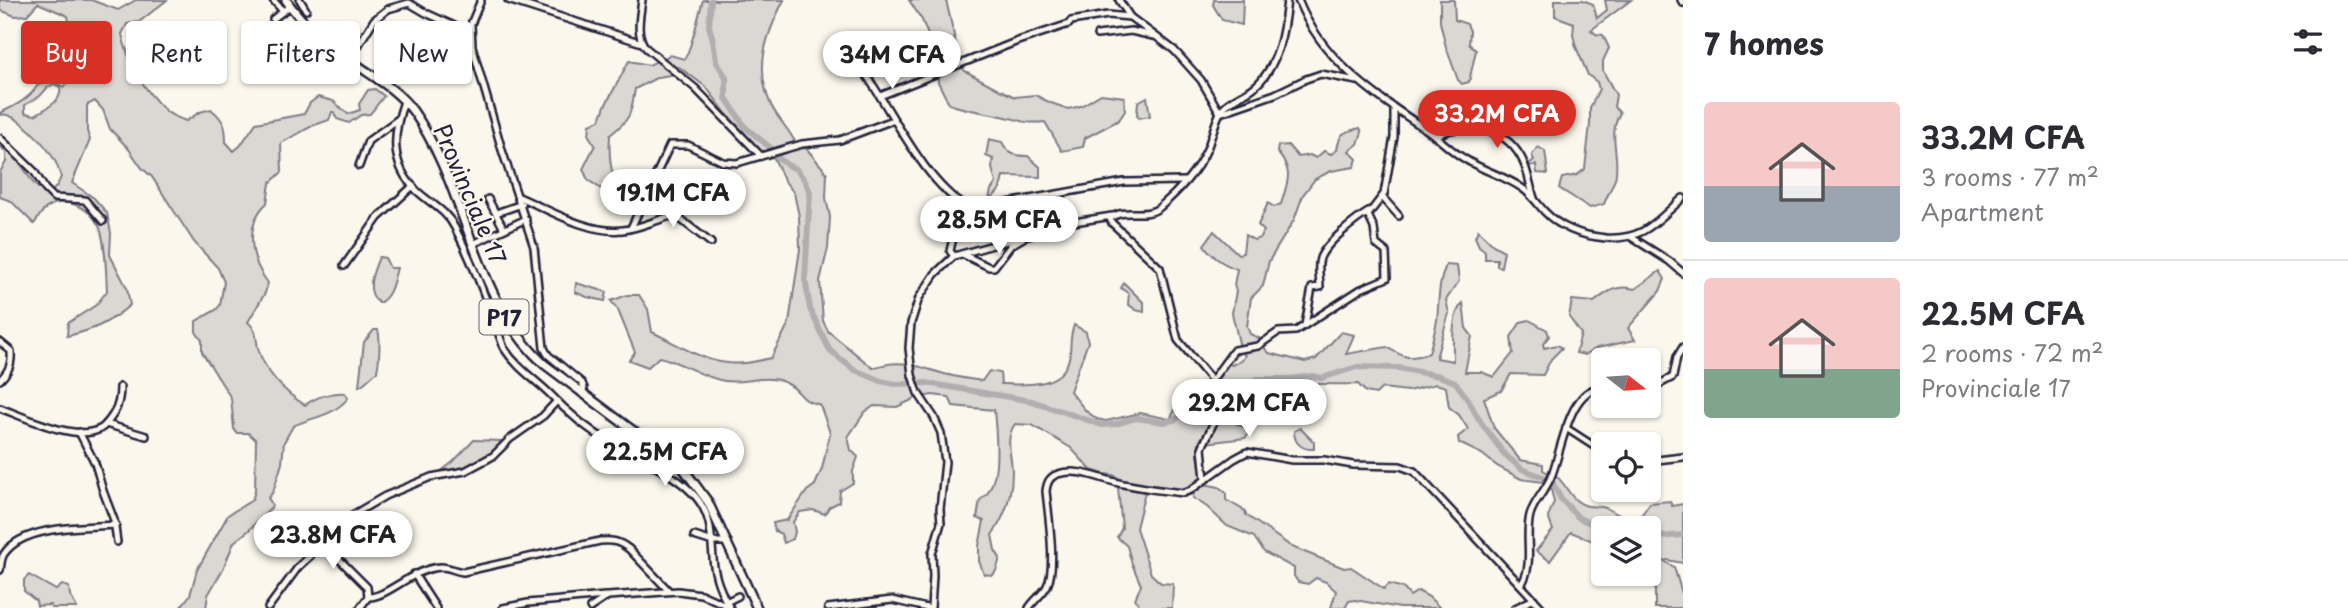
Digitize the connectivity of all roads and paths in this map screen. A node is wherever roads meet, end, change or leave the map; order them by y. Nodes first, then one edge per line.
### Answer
1 (273, 0) edge
2 (300, 0) edge
3 (481, 0) edge
4 (508, 0) edge
5 (642, 0) edge
6 (1119, 0) edge
7 (1287, 0) edge
8 (1298, 0) edge
9 (408, 2) edge
10 (286, 6) edge
11 (306, 10) dead end
12 (1130, 17) junction
13 (273, 19) dead end
14 (302, 21) edge
15 (443, 21) edge
16 (472, 22) edge
17 (1097, 35) dead end
18 (1157, 37) junction
19 (472, 40) edge
20 (360, 43) edge
21 (642, 43) junction
22 (360, 67) edge
23 (867, 76) dead end
24 (1359, 81) junction
25 (880, 96) junction
26 (404, 101) junction
27 (1394, 109) junction
28 (1220, 113) junction
29 (397, 120) junction
30 (893, 120) junction
31 (1435, 136) junction
32 (0, 138) edge
33 (761, 156) junction
34 (359, 166) dead end
35 (1185, 181) junction
36 (412, 186) junction
37 (1383, 198) junction
38 (1683, 198) edge
39 (488, 199) dead end
40 (1534, 199) junction
41 (520, 201) junction
42 (967, 208) junction
43 (1370, 211) junction
44 (496, 214) junction
45 (1112, 216) junction
46 (1399, 216) dead end
47 (526, 219) junction
48 (103, 221) dead end
49 (631, 228) junction
50 (504, 229) junction
51 (1029, 234) junction
52 (1631, 237) junction
53 (711, 243) dead end
54 (473, 244) junction
55 (962, 254) junction
56 (954, 256) junction
57 (344, 266) dead end
58 (1683, 273) edge
59 (1306, 325) junction
60 (0, 342) edge
61 (1683, 347) edge
62 (0, 380) edge
63 (1212, 380) junction
64 (1661, 385) edge
65 (120, 387) dead end
66 (1591, 390) edge
67 (582, 394) junction
68 (556, 402) junction
69 (0, 408) edge
70 (106, 424) junction
71 (1566, 428) junction
72 (79, 432) junction
73 (146, 436) dead end
74 (1591, 444) edge
75 (1683, 457) edge
76 (1661, 460) edge
77 (1205, 479) junction
78 (116, 525) junction
79 (694, 536) dead end
80 (320, 540) junction
81 (117, 542) dead end
82 (713, 542) junction
83 (728, 542) junction
84 (0, 570) edge
85 (414, 574) junction
86 (1521, 584) junction
87 (668, 591) junction
88 (743, 594) junction
89 (608, 596) junction
90 (368, 597) junction
91 (1534, 599) junction
92 (882, 600) junction
93 (729, 606) edge
94 (268, 608) edge
95 (360, 608) edge
96 (436, 608) edge
97 (503, 608) edge
98 (590, 608) edge
99 (757, 608) edge
100 (828, 608) edge
101 (880, 608) edge
102 (929, 608) edge
103 (1029, 608) edge
104 (1515, 608) edge
105 (1542, 608) edge

1 - 10 street
2 - 11 street
3 - 16 street
4 - 21 street
5 - 21 street
6 - 12 street
7 - 28 street
8 - 24 street
9 - 15 street
9 - 20 street
10 - 13 street
10 - 14 main road, Provinciale 17 / P17
12 - 18 street
12 - 25 street
17 - 18 street
18 - 28 street
19 - 41 street
21 - 33 street
22 - 26 main road, Provinciale 17 / P17
23 - 25 street
24 - 27 street
24 - 28 street
25 - 30 street
26 - 29 street
26 - 54 main road, Provinciale 17 / P17
27 - 31 street
27 - 37 street
28 - 35 street
29 - 34 street
29 - 36 street
30 - 33 street
30 - 42 street
31 - 40 street
31 - 40 street
32 - 48 street
33 - 49 street
35 - 42 street
35 - 45 street
36 - 57 street
36 - 68 street
37 - 43 street
37 - 46 street
38 - 52 street
39 - 44 street
40 - 52 street
41 - 44 street
41 - 47 street
41 - 49 street
42 - 56 street
43 - 59 street
43 - 59 street
44 - 50 street
45 - 51 street
45 - 63 street
47 - 50 street
47 - 67 street
49 - 53 street
50 - 54 street
51 - 55 street
51 - 55 street
52 - 58 street
54 - 67 main road, Provinciale 17 / P17
55 - 56 street
56 - 102 street
59 - 63 street
60 - 62 street
61 - 64 street
63 - 77 street
65 - 70 street
66 - 71 street
67 - 83 main road, Provinciale 17 / P17
68 - 80 street
68 - 82 street
69 - 72 street
70 - 72 street
70 - 73 street
71 - 74 street
71 - 86 street
72 - 78 street
75 - 76 street
77 - 86 street
77 - 103 street
78 - 81 street
78 - 84 street
79 - 82 street
80 - 90 street
80 - 94 street
82 - 83 street
82 - 93 street
83 - 88 main road, Provinciale 17 / P17
85 - 87 street
85 - 90 street
85 - 96 street
86 - 91 street
87 - 89 street
87 - 93 street
88 - 93 street
88 - 99 main road, Provinciale 17 / P17
89 - 97 street
89 - 98 street
90 - 95 street
91 - 104 street
91 - 105 street
92 - 100 street
92 - 101 street
92 - 102 street

